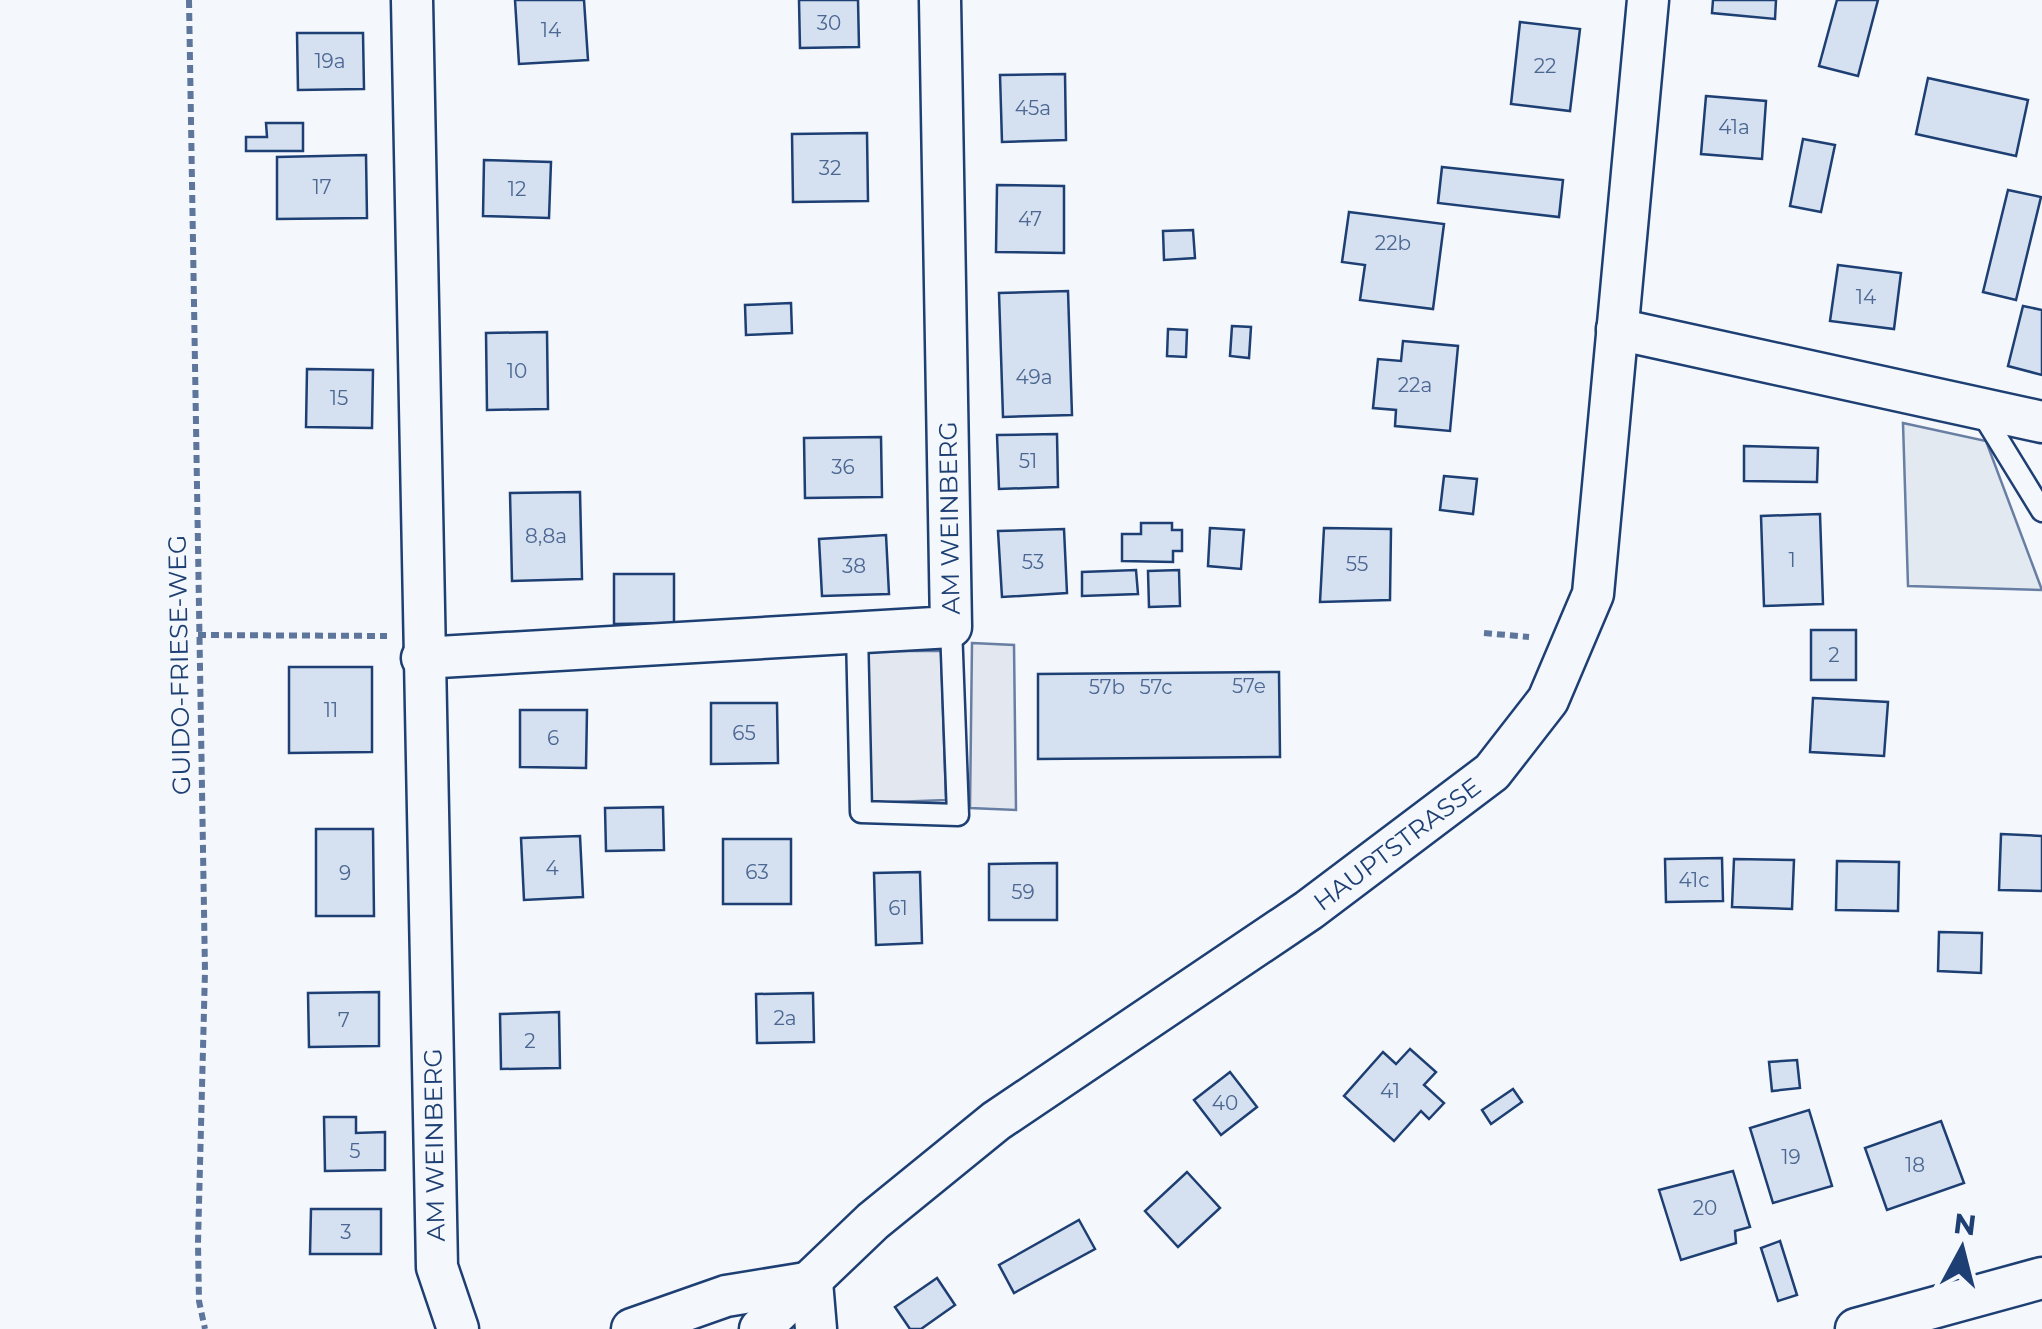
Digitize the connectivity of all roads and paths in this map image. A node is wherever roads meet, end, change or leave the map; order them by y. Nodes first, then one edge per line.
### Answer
1 (188, 0) edge
2 (412, 0) edge
3 (940, 0) edge
4 (1648, 0) edge
5 (1617, 329) junction
6 (1979, 408) junction
7 (2042, 422) edge
8 (2042, 511) edge
9 (951, 628) junction
10 (857, 633) junction
11 (198, 635) junction
12 (422, 647) junction
13 (2042, 1278) edge
14 (812, 1282) junction
15 (205, 1329) edge
16 (458, 1329) edge
17 (632, 1329) edge
18 (760, 1329) edge
19 (816, 1329) edge
20 (1856, 1329) edge

1 - 11 path, GUIDO-FRIESE-WEG
2 - 12 street, AM WEINBERG
3 - 9 street, AM WEINBERG
4 - 5 street, HAUPTSTRASSE
5 - 6 street
5 - 14 street, HAUPTSTRASSE
6 - 7 street
6 - 8 lane
9 - 10 street, AM WEINBERG
9 - 10 lane
10 - 12 street, AM WEINBERG
11 - 12 path
11 - 15 path, GUIDO-FRIESE-WEG
12 - 16 street, AM WEINBERG
13 - 20 street
14 - 17 street
14 - 18 street, HAUPTSTRASSE
14 - 19 street

